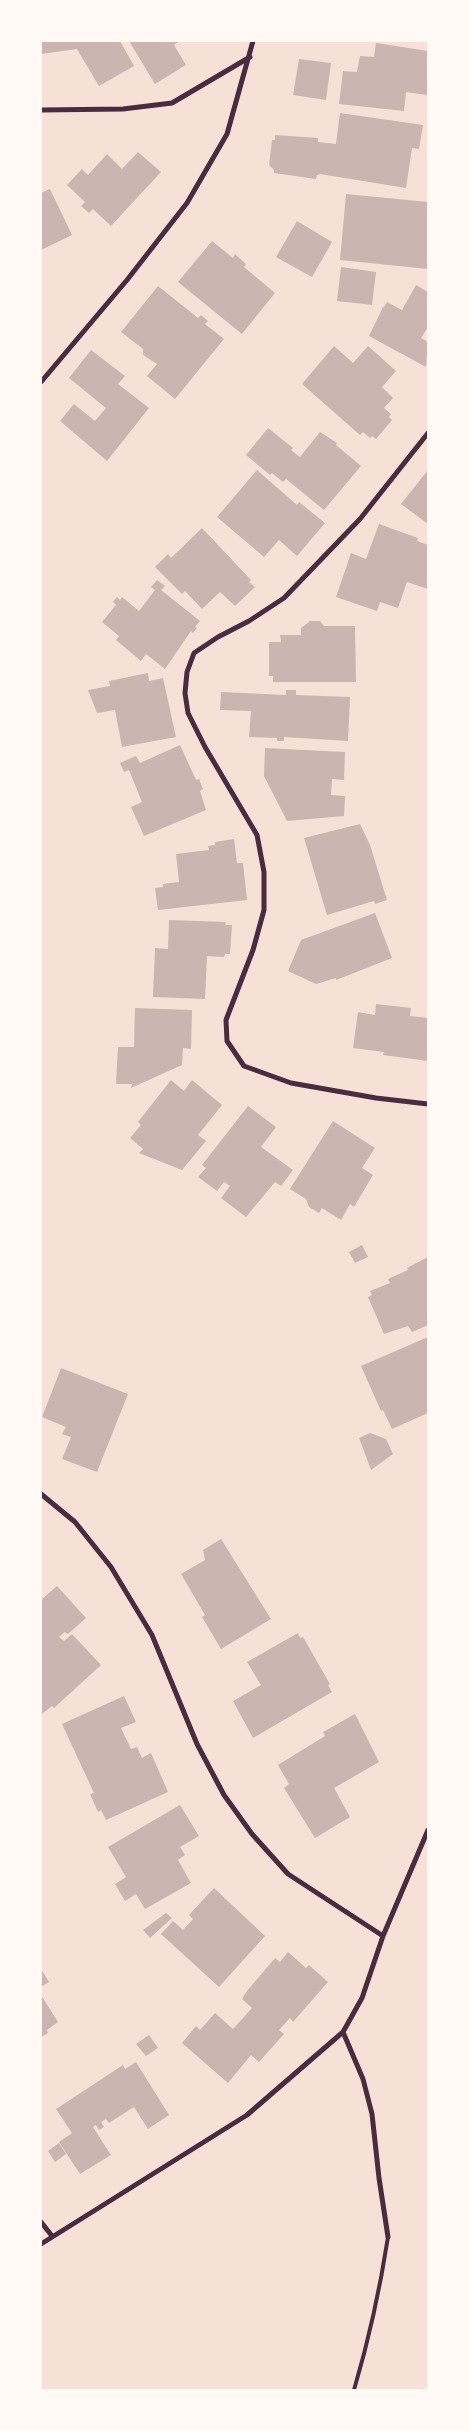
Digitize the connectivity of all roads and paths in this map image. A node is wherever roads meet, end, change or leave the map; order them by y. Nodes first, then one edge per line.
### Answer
1 (253, 41) edge
2 (250, 57) junction
3 (41, 110) edge
4 (41, 382) edge
5 (428, 433) edge
6 (428, 1104) edge
7 (41, 1494) edge
8 (428, 1830) edge
9 (383, 1936) junction
10 (343, 2032) junction
11 (41, 2222) edge
12 (52, 2236) junction
13 (388, 2237) joint
14 (41, 2244) edge
15 (354, 2390) edge

1 - 2 street
2 - 3 street
2 - 4 street
5 - 6 street
7 - 9 street
8 - 9 street
9 - 10 street
10 - 12 street
10 - 13 street
11 - 12 street
12 - 14 street
13 - 15 lane

